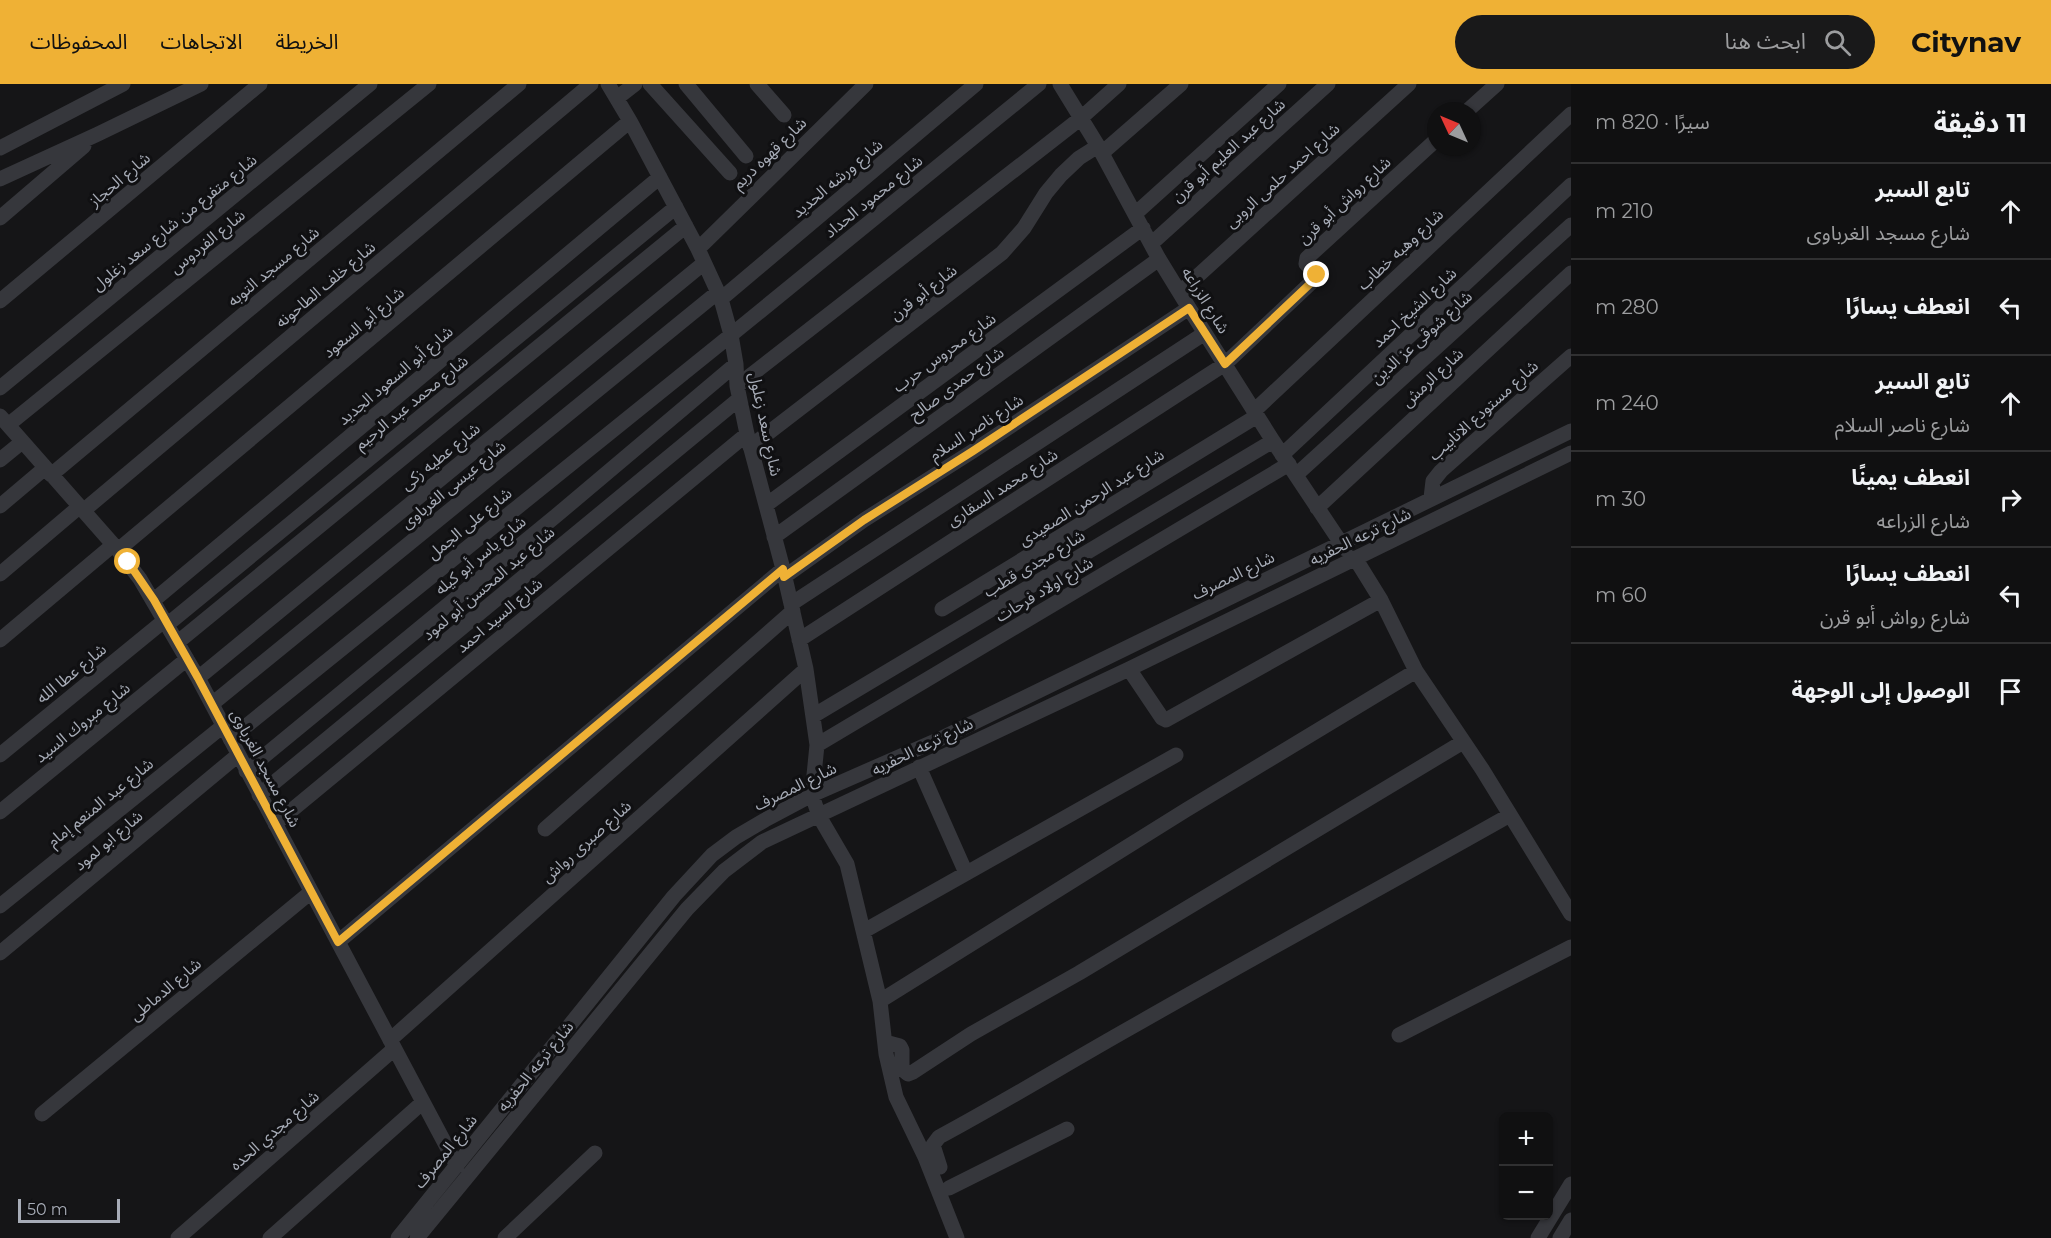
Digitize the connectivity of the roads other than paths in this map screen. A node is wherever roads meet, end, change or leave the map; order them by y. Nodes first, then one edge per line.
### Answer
1 (123, 84) edge
2 (201, 84) edge
3 (260, 84) edge
4 (370, 84) edge
5 (429, 84) edge
6 (519, 84) edge
7 (591, 84) edge
8 (608, 84) edge
9 (635, 84) edge
10 (650, 84) edge
11 (686, 84) edge
12 (758, 84) edge
13 (866, 84) edge
14 (976, 84) edge
15 (1039, 84) edge
16 (1059, 84) edge
17 (1119, 84) edge
18 (1181, 84) edge
19 (1279, 84) edge
20 (1328, 84) edge
21 (1409, 84) edge
22 (1497, 84) edge
23 (617, 98) junction
24 (1477, 102) edge
25 (1571, 114) edge
26 (784, 115) dead end
27 (1081, 118) junction
28 (630, 121) junction
29 (98, 134) junction
30 (0, 148) edge
31 (1427, 148) edge
32 (1100, 150) junction
33 (746, 156) dead end
34 (730, 173) dead end
35 (660, 177) junction
36 (0, 179) edge
37 (1571, 185) edge
38 (676, 207) junction
39 (1135, 214) junction
40 (0, 218) edge
41 (1571, 225) edge
42 (686, 226) junction
43 (1143, 228) junction
44 (1151, 244) junction
45 (701, 256) junction
46 (1160, 259) junction
47 (1571, 273) edge
48 (1180, 292) junction
49 (720, 296) junction
50 (0, 301) edge
51 (1189, 308) junction
52 (1205, 333) junction
53 (731, 335) junction
54 (1571, 356) edge
55 (735, 364) junction
56 (1225, 364) junction
57 (0, 388) edge
58 (738, 392) junction
59 (1256, 413) junction
60 (4, 421) edge
61 (1571, 431) edge
62 (749, 441) junction
63 (1273, 441) junction
64 (22, 442) junction
65 (1571, 453) edge
66 (0, 460) edge
67 (1289, 465) junction
68 (48, 472) junction
69 (1431, 498) junction
70 (766, 505) junction
71 (0, 506) edge
72 (1317, 508) junction
73 (81, 509) junction
74 (774, 537) junction
75 (1341, 542) junction
76 (115, 547) junction
77 (1354, 559) junction
78 (783, 573) junction
79 (0, 574) edge
80 (154, 600) junction
81 (1381, 600) junction
82 (792, 608) junction
83 (942, 609) dead end
84 (167, 622) junction
85 (0, 639) edge
86 (799, 640) junction
87 (177, 642) junction
88 (187, 659) junction
89 (806, 669) junction
90 (1129, 669) junction
91 (1416, 671) junction
92 (198, 678) junction
93 (212, 704) junction
94 (813, 716) junction
95 (226, 732) junction
96 (1463, 742) junction
97 (817, 745) junction
98 (0, 755) edge
99 (238, 755) junction
100 (1176, 755) dead end
101 (919, 767) junction
102 (246, 771) junction
103 (259, 795) junction
104 (812, 795) junction
105 (0, 812) edge
106 (1510, 815) junction
107 (819, 816) junction
108 (275, 824) junction
109 (545, 829) dead end
110 (966, 873) junction
111 (311, 892) junction
112 (0, 906) edge
113 (1571, 914) edge
114 (864, 931) junction
115 (338, 942) junction
116 (1571, 947) edge
117 (0, 953) edge
118 (880, 1001) junction
119 (1400, 1035) dead end
120 (885, 1042) junction
121 (392, 1044) junction
122 (423, 1102) junction
123 (42, 1114) dead end
124 (1067, 1129) dead end
125 (595, 1153) dead end
126 (457, 1166) junction
127 (1571, 1184) edge
128 (944, 1191) junction
129 (1571, 1220) edge
130 (178, 1238) edge
131 (270, 1238) edge
132 (398, 1238) edge
133 (417, 1238) edge
134 (505, 1238) edge
135 (957, 1238) edge
136 (1538, 1238) edge
137 (1560, 1238) edge

1 - 30 street
2 - 29 street
3 - 50 street, شارع الحجاز
4 - 57 street, شارع متفرع من شارع سعد زغلول
5 - 60 street, شارع الفردوس
6 - 68 street, شارع مسجد التوبه
7 - 73 street, شارع خلف الطاحونه
8 - 23 street, شارع سعد زعلول
9 - 23 street
10 - 34 street
11 - 33 street
12 - 26 street
13 - 45 street, شارع قهوه دريم
14 - 49 street, شارع ورشه الحديد
15 - 53 street, شارع محمود الحداد
16 - 27 street, شارع الزراعه
17 - 27 street, شارع عبد المحسن أبو لمود
18 - 32 street, شارع أبو قرن
19 - 39 street
20 - 44 street, شارع عبد العليم أبو قرن
21 - 48 street, شارع احمد حلمى الروبى
22 - 24 street
23 - 28 street, شارع سعد زعلول
25 - 59 street, شارع وهبه خطاب
27 - 32 street, شارع الزراعه
27 - 58 street, شارع عبد المحسن أبو لمود
28 - 35 street, شارع سعد زعلول
28 - 76 street, شارع أبو السعود
29 - 36 street
29 - 40 street
31 - 56 street, شارع رواش أبو قرن
32 - 39 street, شارع الزراعه
32 - 62 street, شارع أبو قرن
35 - 38 street, شارع سعد زعلول
35 - 80 street, شارع أبو السعود الجديد
37 - 67 street, شارع الشيخ احمد
38 - 42 street, شارع سعد زعلول
38 - 84 street, شارع محمد عبد الرحيم
39 - 43 street, شارع الزراعه
41 - 67 street, شارع شوقى عز الدين
42 - 45 street, شارع سعد زعلول
42 - 87 street
43 - 44 street, شارع الزراعه
43 - 70 street, شارع محروس حرب
44 - 46 street, شارع الزراعه
45 - 49 street, شارع سعد زعلول
45 - 92 street, شارع عطيه زكى
46 - 48 street, شارع الزراعه
46 - 74 street, شارع حمدى صالح
47 - 72 street, شارع الرمش
48 - 51 street, شارع الزراعه
49 - 53 street, شارع سعد زعلول
49 - 93 street, شارع عيسى الغرباوى
51 - 52 street, شارع الزراعه
51 - 78 street, شارع ناصر السلام
52 - 56 street, شارع الزراعه
52 - 82 street
53 - 55 street, شارع سعد زعلول
53 - 95 street, شارع على الجمل
54 - 69 street, شارع مستودع الانابيب
55 - 58 street, شارع سعد زعلول
55 - 102 street, شارع ياسر أبو كيله
56 - 59 street, شارع الزراعه
56 - 86 street, شارع محمد السقارى
58 - 62 street, شارع سعد زعلول
58 - 103 street, شارع عبد المحسن أبو لمود
59 - 63 street, شارع الزراعه
59 - 83 street, شارع عبد الرحمن الصعيدى
60 - 64 street, شارع مسجد الغرباوى
61 - 69 street, شارع المصرف
62 - 70 street, شارع سعد زعلول
62 - 108 street, شارع السيد احمد
63 - 67 street, شارع الزراعه
63 - 94 street, شارع مجدى قطب
64 - 66 street
64 - 68 street, شارع مسجد الغرباوى
65 - 77 street, شارع ترعه الحفريه
67 - 72 street, شارع الزراعه
67 - 97 street, شارع اولاد فرحات
68 - 71 street, شارع مسجد التوبه
68 - 73 street, شارع مسجد الغرباوى
69 - 75 street, شارع المصرف
70 - 74 street, شارع سعد زعلول
72 - 75 street, شارع الزراعه
73 - 76 street, شارع مسجد الغرباوى
73 - 79 street, شارع خلف الطاحونه
74 - 78 street, شارع سعد زعلول
75 - 77 street, شارع الزراعه
75 - 104 street, شارع المصرف
76 - 80 street, شارع مسجد الغرباوى
76 - 85 street, شارع أبو السعود
77 - 81 street, شارع الزراعه
77 - 90 street, شارع ترعه الحفريه
78 - 82 street, شارع سعد زعلول
78 - 115 street, شارع ناصر السلام
80 - 84 street, شارع مسجد الغرباوى
81 - 90 street
81 - 91 street, شارع الزراعه
82 - 86 street, شارع سعد زعلول
82 - 109 street
84 - 87 street, شارع مسجد الغرباوى
84 - 98 street, شارع عطا الله
86 - 89 street, شارع سعد زعلول
87 - 88 street, شارع مسجد الغرباوى
88 - 92 street, شارع مسجد الغرباوى
88 - 105 street, شارع مبروك السيد
89 - 94 street, شارع سعد زعلول
89 - 121 street, شارع صبرى رواش
90 - 101 street, شارع ترعه الحفريه
91 - 96 street, شارع الزراعه
91 - 118 street
92 - 93 street, شارع مسجد الغرباوى
93 - 95 street, شارع مسجد الغرباوى
94 - 97 street, شارع سعد زعلول
95 - 99 street, شارع مسجد الغرباوى
95 - 112 street, شارع عبد المنعم إمام
96 - 106 street, شارع الزراعه
96 - 120 street
97 - 104 street, شارع سعد زعلول
99 - 102 street, شارع مسجد الغرباوى
99 - 117 street, شارع ابو لمود
100 - 110 street
101 - 107 street, شارع ترعه الحفريه
101 - 110 street
102 - 103 street, شارع مسجد الغرباوى
103 - 108 street, شارع مسجد الغرباوى
104 - 107 street
104 - 126 street, شارع المصرف
106 - 113 street, شارع الزراعه
106 - 128 street
107 - 114 street
107 - 133 street, شارع ترعه الحفريه
108 - 111 street, شارع مسجد الغرباوى
110 - 114 street
111 - 115 street, شارع مسجد الغرباوى
111 - 123 street, شارع الدماطى
114 - 118 street
115 - 121 street, شارع مسجد الغرباوى
116 - 119 street
118 - 120 street
120 - 128 street
121 - 122 street, شارع مسجد الغرباوى
121 - 130 street, شارع مجدي الحده
122 - 126 street, شارع مسجد الغرباوى
122 - 131 street
124 - 128 street
125 - 134 street
126 - 132 street, شارع المصرف
127 - 136 street
128 - 135 street
129 - 137 street

